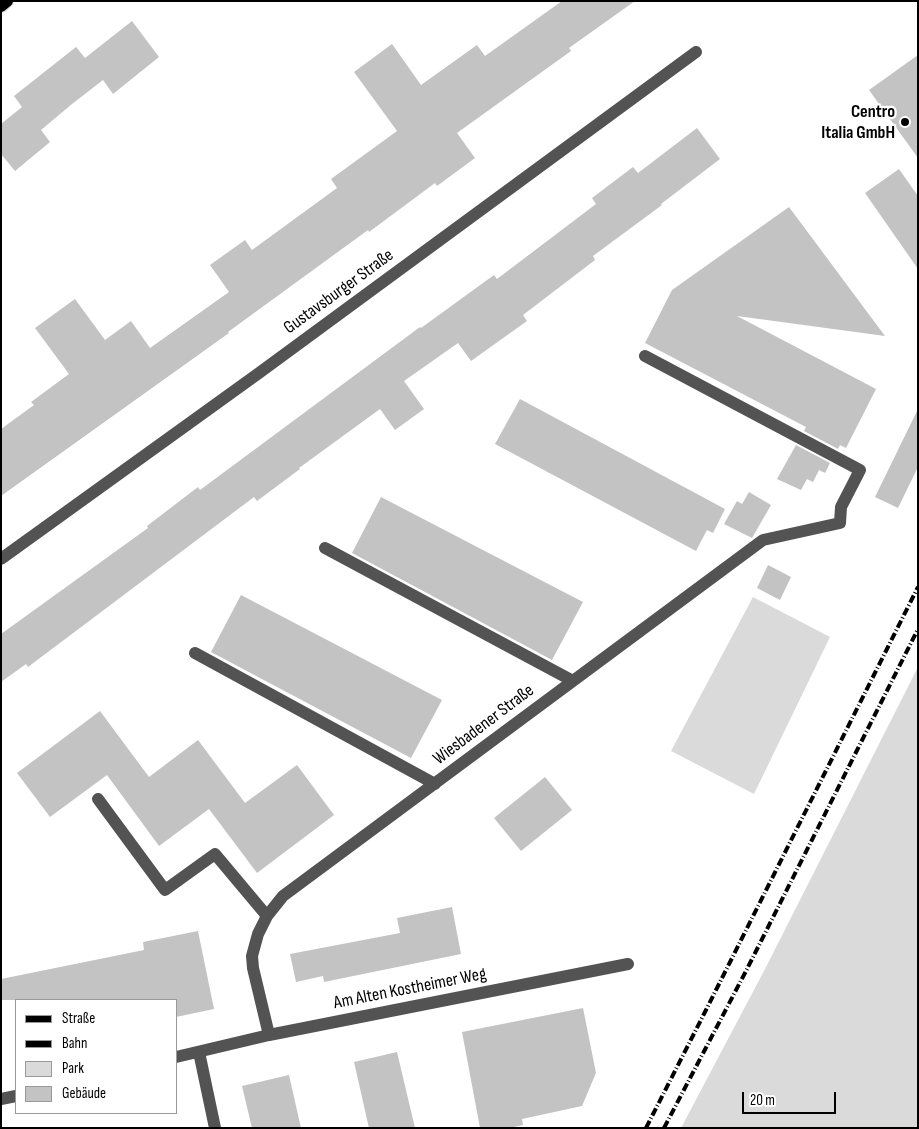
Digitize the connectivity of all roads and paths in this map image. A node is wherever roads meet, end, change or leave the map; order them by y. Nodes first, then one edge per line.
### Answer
1 (7, 1) edge
2 (1, 6) edge
3 (696, 52) dead end
4 (645, 356) dead end
5 (325, 548) dead end
6 (1, 558) edge
7 (195, 653) dead end
8 (573, 681) junction
9 (435, 784) junction
10 (98, 799) dead end
11 (267, 916) junction
12 (628, 964) dead end
13 (269, 1035) junction
14 (199, 1052) junction
15 (178, 1057) edge
16 (15, 1096) edge
17 (1, 1099) edge
18 (214, 1128) edge

1 - 2 main road
3 - 6 street, Gustavsburger Straße
4 - 8 street, Wiesbadener Straße
5 - 8 street
7 - 9 street
8 - 9 street, Wiesbadener Straße
9 - 11 street, Wiesbadener Straße
10 - 11 street
11 - 13 street, Wiesbadener Straße
12 - 13 street, Am Alten Kostheimer Weg
13 - 14 street, Am Alten Kostheimer Weg
14 - 15 street, Am Alten Kostheimer Weg
14 - 18 street
16 - 17 street

